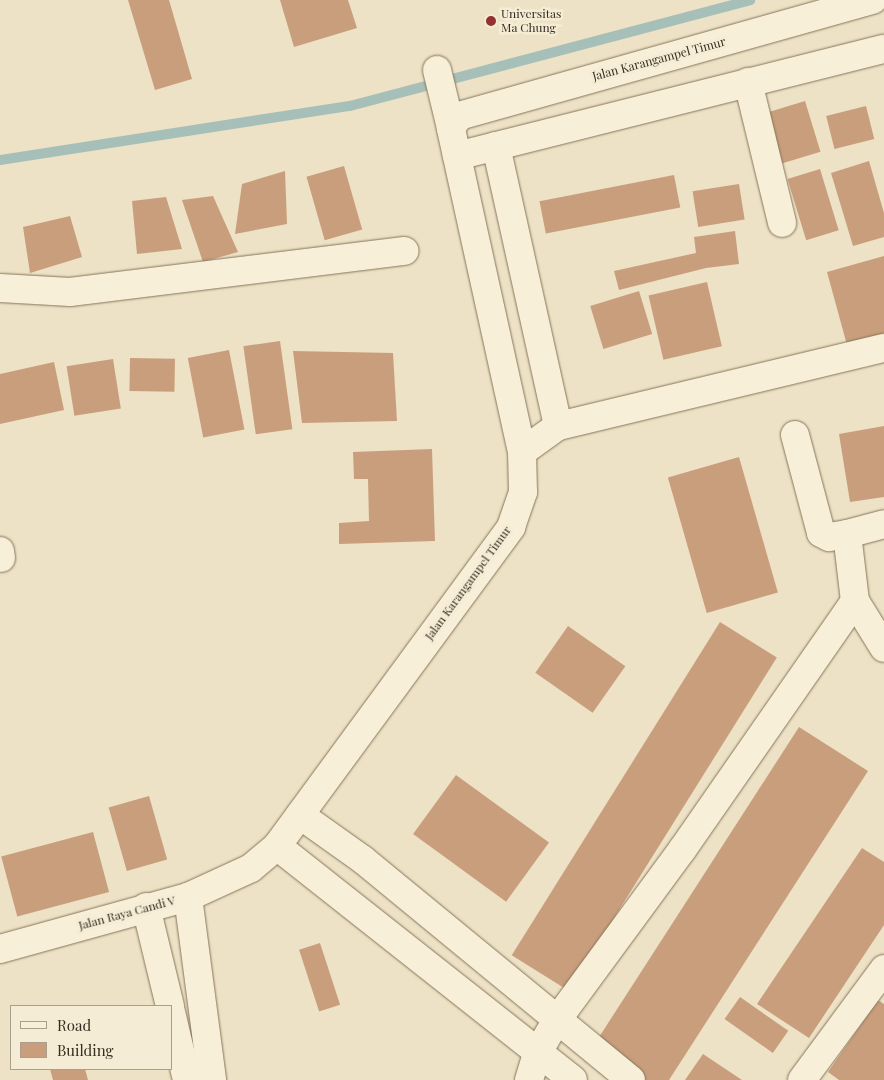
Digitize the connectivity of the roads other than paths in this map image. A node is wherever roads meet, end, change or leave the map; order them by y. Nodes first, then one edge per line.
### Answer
1 (874, 0) edge
2 (884, 49) edge
3 (438, 70) dead end
4 (748, 82) junction
5 (449, 115) junction
6 (496, 146) junction
7 (457, 156) junction
8 (782, 223) dead end
9 (404, 251) dead end
10 (0, 288) edge
11 (884, 348) edge
12 (558, 426) junction
13 (795, 435) dead end
14 (522, 452) junction
15 (884, 524) edge
16 (846, 534) junction
17 (855, 601) junction
18 (884, 648) edge
19 (300, 815) junction
20 (277, 846) junction
21 (251, 868) joint
22 (188, 897) junction
23 (146, 907) junction
24 (0, 949) edge
25 (884, 969) edge
26 (170, 1005) edge
27 (172, 1017) edge
28 (556, 1020) junction
29 (537, 1054) junction
30 (186, 1080) edge
31 (212, 1080) edge
32 (529, 1080) edge
33 (573, 1080) edge
34 (631, 1080) edge
35 (802, 1080) edge

1 - 5 street, Jalan Karangampel Timur
2 - 4 street
3 - 5 street, Jalan Karangampel Timur
4 - 6 street
4 - 8 street
5 - 7 street, Jalan Karangampel Timur
6 - 7 street
6 - 12 street
7 - 14 street, Jalan Karangampel Timur
9 - 10 street
11 - 12 street
12 - 14 street
13 - 16 street
14 - 19 street, Jalan Karangampel Timur
15 - 16 street
16 - 17 street
17 - 18 street
17 - 28 street
19 - 20 street, Jalan Karangampel Timur
19 - 28 street
20 - 21 street, Jalan Karangampel Timur
20 - 29 street
21 - 22 street, Jalan Raya Candi V
22 - 23 street, Jalan Raya Candi V
22 - 31 street
23 - 24 street, Jalan Raya Candi V
23 - 26 street
25 - 35 street
27 - 30 street
28 - 29 street
28 - 34 street
29 - 32 street
29 - 33 street

